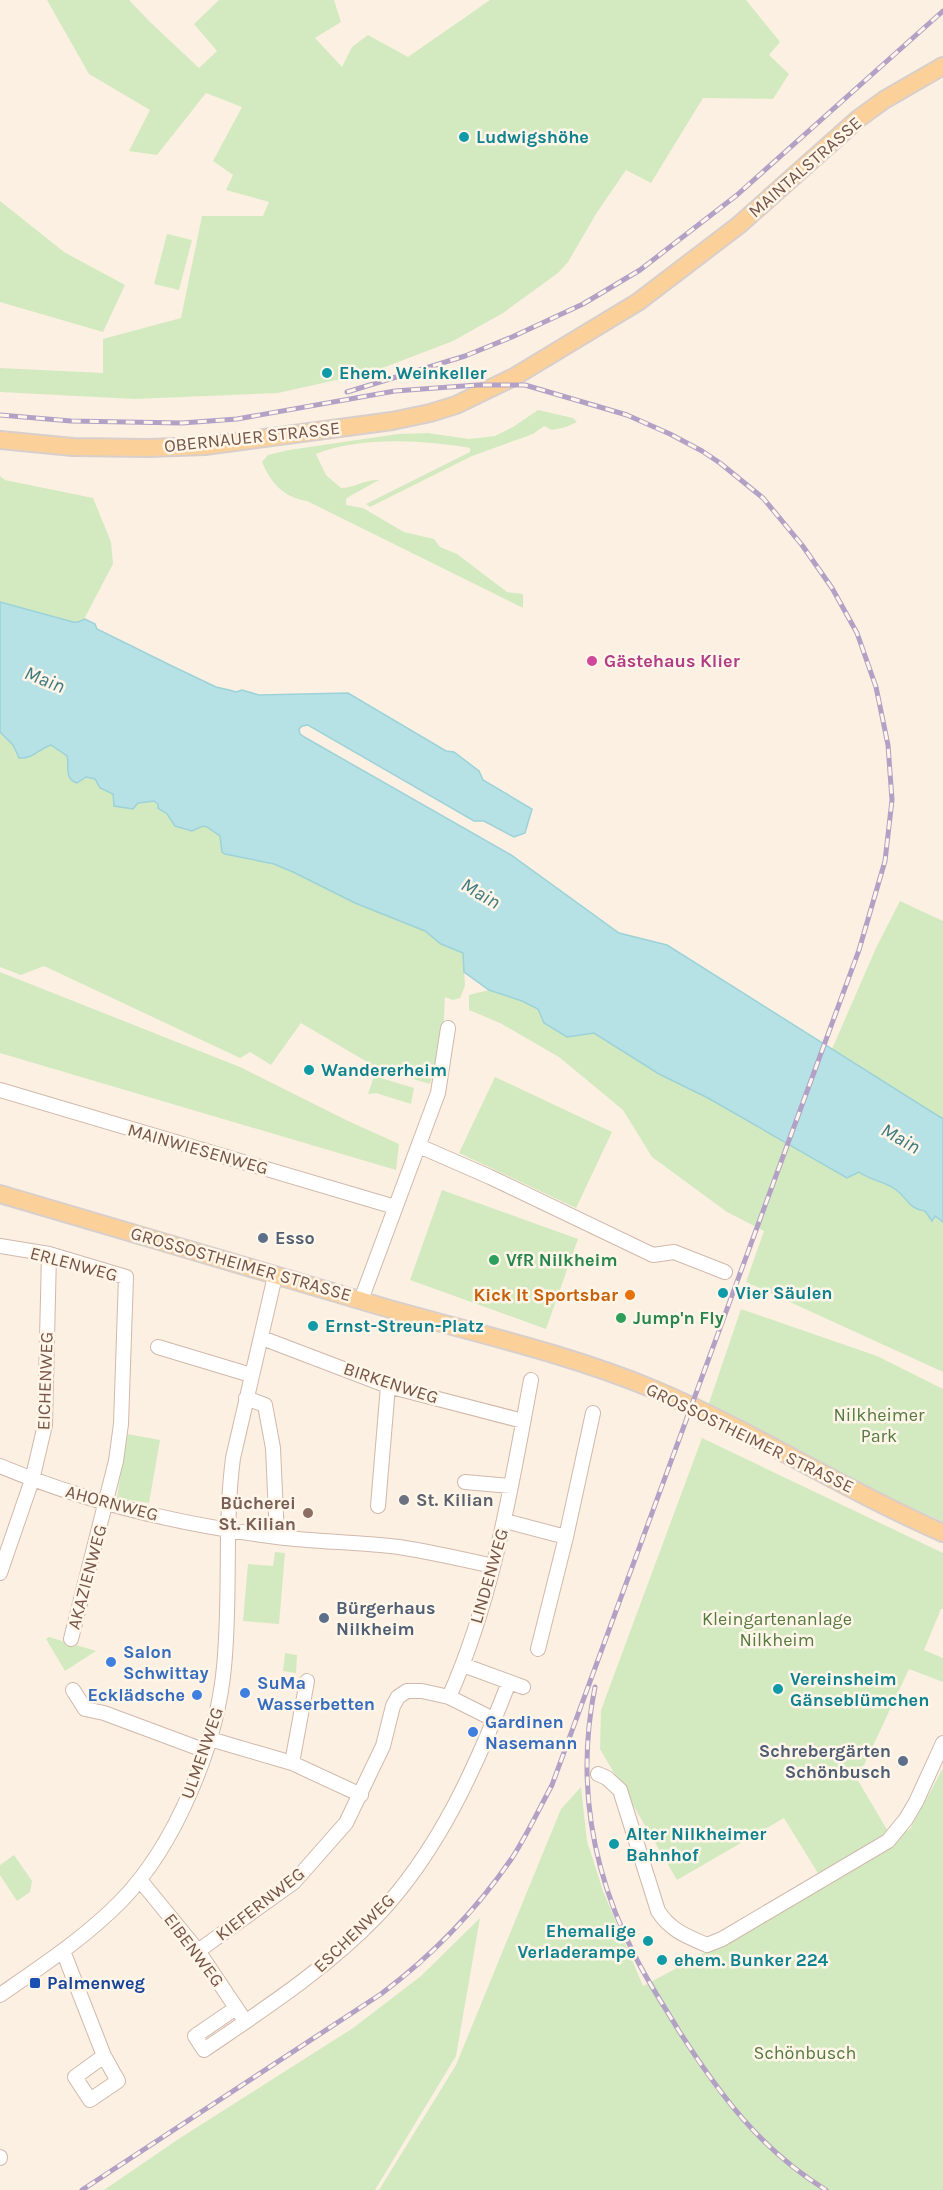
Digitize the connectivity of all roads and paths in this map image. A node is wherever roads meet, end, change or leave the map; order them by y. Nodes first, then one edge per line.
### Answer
1 (943, 66) edge
2 (360, 425) joint
3 (0, 440) edge
4 (448, 1028) dead end
5 (0, 1090) edge
6 (419, 1146) junction
7 (0, 1194) edge
8 (395, 1207) junction
9 (0, 1246) edge
10 (49, 1254) junction
11 (725, 1272) dead end
12 (275, 1276) junction
13 (361, 1300) junction
14 (124, 1337) joint
15 (262, 1338) junction
16 (158, 1347) dead end
17 (252, 1374) junction
18 (531, 1380) dead end
19 (388, 1386) junction
20 (246, 1398) junction
21 (593, 1413) dead end
22 (523, 1421) junction
23 (0, 1466) edge
24 (32, 1480) junction
25 (465, 1482) dead end
26 (511, 1486) junction
27 (106, 1504) junction
28 (378, 1506) dead end
29 (505, 1521) junction
30 (228, 1529) junction
31 (943, 1533) edge
32 (277, 1537) junction
33 (566, 1537) junction
34 (493, 1566) junction
35 (0, 1573) edge
36 (71, 1639) dead end
37 (538, 1649) dead end
38 (463, 1665) junction
39 (307, 1681) dead end
40 (509, 1683) junction
41 (523, 1687) dead end
42 (73, 1690) dead end
43 (449, 1696) junction
44 (493, 1719) junction
45 (943, 1743) edge
46 (208, 1745) junction
47 (292, 1764) junction
48 (598, 1774) dead end
49 (361, 1795) junction
50 (140, 1880) junction
51 (63, 1951) junction
52 (198, 1951) junction
53 (0, 1995) edge
54 (236, 2008) junction
55 (246, 2022) junction
56 (104, 2056) dead end

1 - 2 main road, MAINTALSTRASSE
2 - 3 main road, OBERNAUER STRASSE
4 - 6 street
5 - 8 street, MAINWIESENWEG
6 - 8 street
6 - 11 street
7 - 12 main road, GROSSOSTHEIMER STRASSE
8 - 13 street
9 - 10 street, ERLENWEG
10 - 14 street, ERLENWEG
10 - 24 street, EICHENWEG
12 - 13 main road, GROSSOSTHEIMER STRASSE
12 - 15 street, ULMENWEG
13 - 31 main road, GROSSOSTHEIMER STRASSE
14 - 27 street, AKAZIENWEG
15 - 17 street, ULMENWEG
15 - 19 street, BIRKENWEG
16 - 17 street
17 - 20 street, ULMENWEG
18 - 22 street, LINDENWEG
19 - 22 street, BIRKENWEG
19 - 28 street
20 - 30 street, ULMENWEG
20 - 32 street
21 - 33 street
22 - 26 street, LINDENWEG
23 - 24 street, AHORNWEG
24 - 27 street, AHORNWEG
24 - 35 street, EICHENWEG
25 - 26 street
26 - 29 street, LINDENWEG
27 - 30 street, AHORNWEG
27 - 36 street, AKAZIENWEG
29 - 33 street
29 - 34 street, LINDENWEG
30 - 32 street, AHORNWEG
30 - 46 street, ULMENWEG
32 - 34 street, AHORNWEG
33 - 37 street
34 - 38 street, LINDENWEG
38 - 40 street
38 - 43 street, LINDENWEG
39 - 47 street
40 - 41 street
40 - 44 street
42 - 46 street
43 - 44 street
43 - 49 street, KIEFERNWEG
44 - 55 street, ESCHENWEG
45 - 48 street
46 - 47 street
46 - 50 street, ULMENWEG
47 - 49 street
49 - 52 street, KIEFERNWEG
50 - 51 street, ULMENWEG
50 - 52 street, EIBENWEG
51 - 53 street, ULMENWEG
51 - 56 street
52 - 54 street, EIBENWEG
54 - 55 street, EIBENWEG
54 - 55 street, ESCHENWEG

